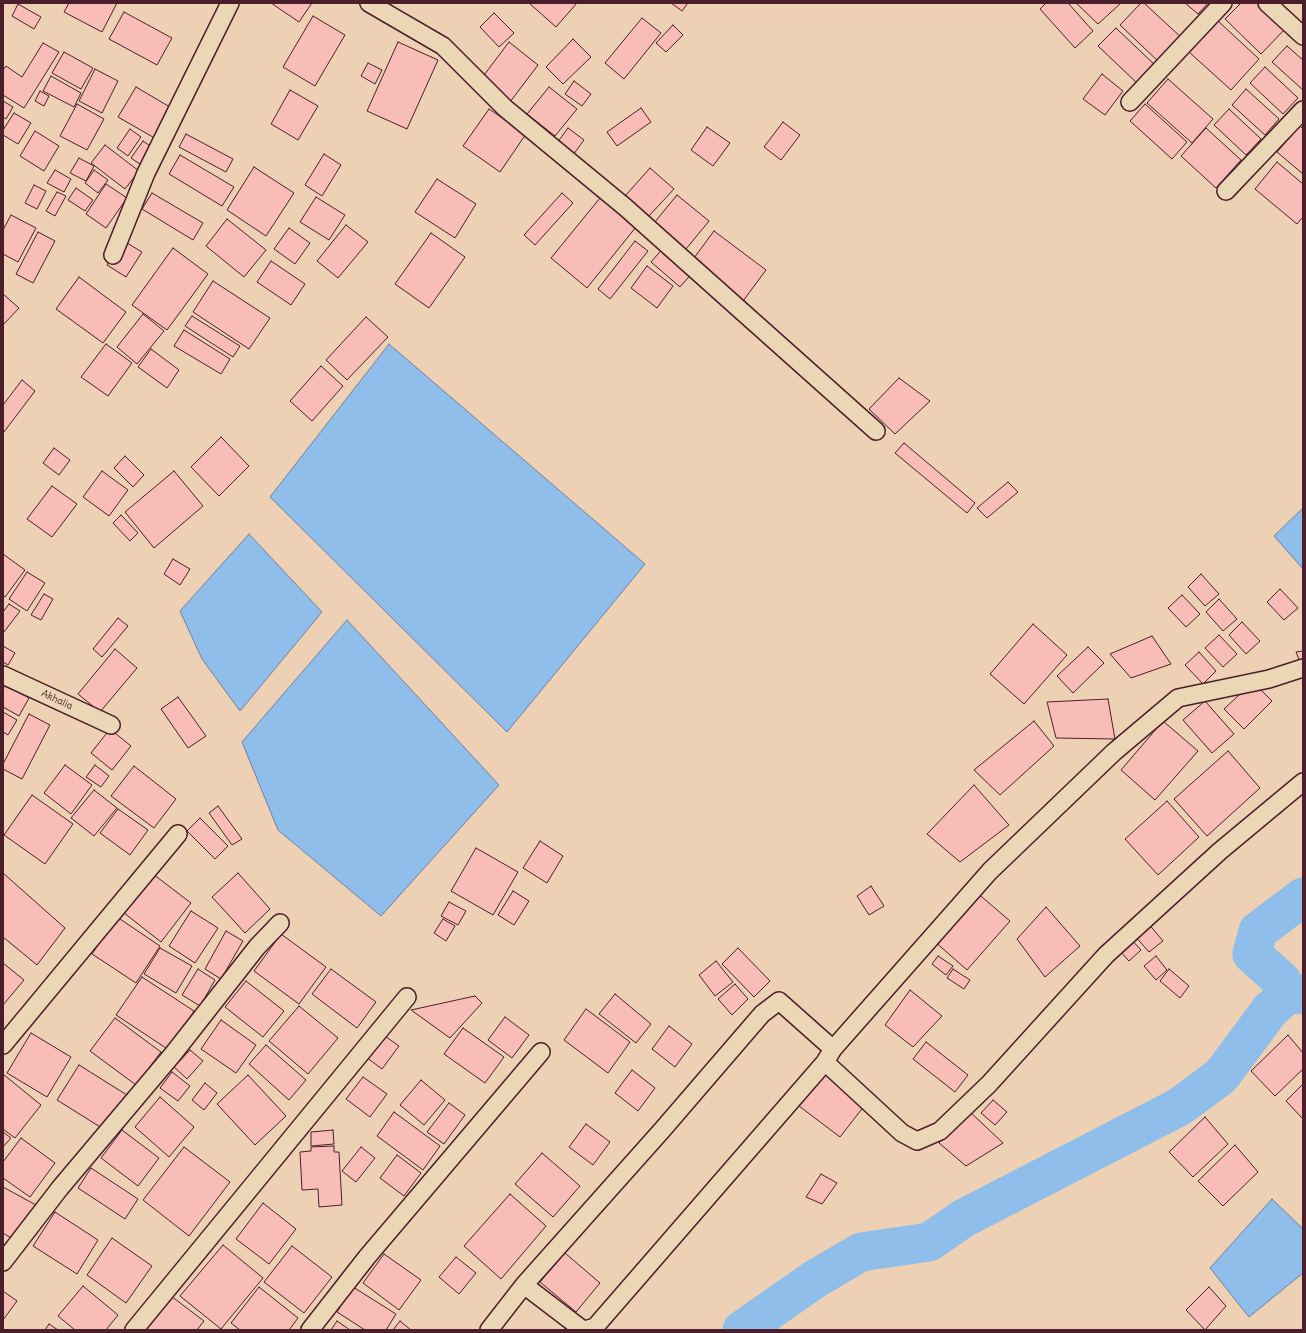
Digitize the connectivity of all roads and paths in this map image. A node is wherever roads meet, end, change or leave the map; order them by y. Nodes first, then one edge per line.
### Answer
1 (230, 3) edge
2 (369, 3) edge
3 (1223, 3) edge
4 (1267, 3) edge
5 (1303, 36) edge
6 (1130, 102) dead end
7 (1303, 110) edge
8 (1226, 191) dead end
9 (113, 255) dead end
10 (876, 431) dead end
11 (1303, 668) edge
12 (3, 675) edge
13 (110, 725) dead end
14 (1303, 782) edge
15 (178, 834) dead end
16 (280, 923) dead end
17 (407, 997) dead end
18 (3, 1045) edge
19 (541, 1052) dead end
20 (829, 1056) junction
21 (3, 1262) edge
22 (524, 1285) junction
23 (134, 1330) edge
24 (310, 1330) edge
25 (489, 1330) edge
26 (584, 1330) edge

1 - 9 street
2 - 10 street
3 - 6 street
4 - 5 street
7 - 8 street
11 - 20 street
12 - 13 street, Akhalia
14 - 20 street
15 - 18 street
16 - 21 street
17 - 23 street
19 - 24 street
20 - 22 street
20 - 26 street
22 - 25 street
22 - 26 street

